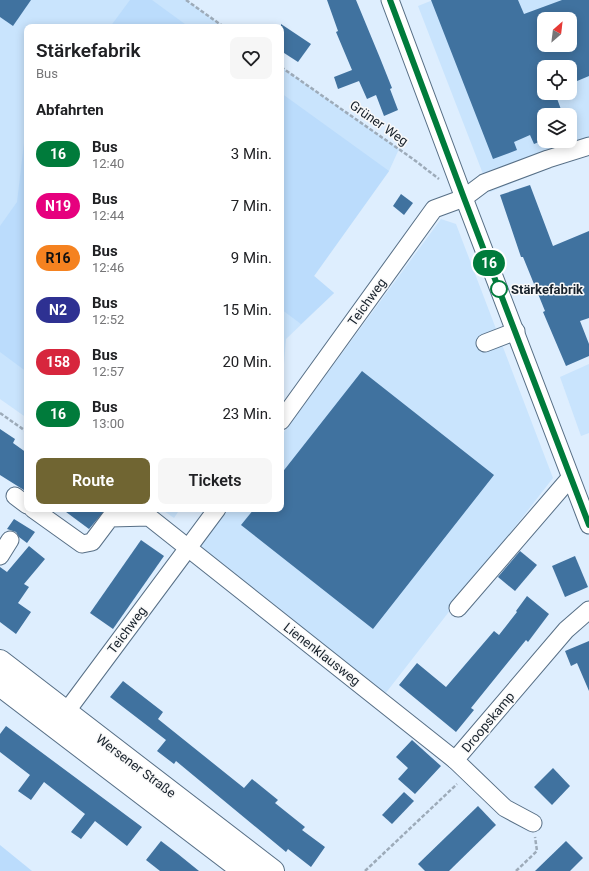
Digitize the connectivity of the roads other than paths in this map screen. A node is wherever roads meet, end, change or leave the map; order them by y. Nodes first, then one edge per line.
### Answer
1 (390, 0) edge
2 (589, 146) edge
3 (464, 198) junction
4 (516, 331) junction
5 (485, 344) dead end
6 (284, 417) edge
7 (570, 478) junction
8 (37, 512) edge
9 (215, 512) edge
10 (589, 525) edge
11 (10, 540) dead end
12 (188, 549) junction
13 (0, 556) edge
14 (458, 608) dead end
15 (589, 610) edge
16 (0, 661) edge
17 (0, 685) edge
18 (66, 712) junction
19 (456, 760) junction
20 (533, 823) road end
21 (244, 871) edge
22 (273, 871) edge

1 - 3 street
2 - 3 street, Teichweg
3 - 4 street
3 - 6 street, Teichweg
4 - 5 street
4 - 7 street
7 - 10 street
7 - 14 street
8 - 12 street
9 - 12 street, Teichweg
11 - 13 street
12 - 18 street, Teichweg
12 - 19 street, Lienenklausweg
15 - 19 street, Droopskamp
16 - 18 main road, Wersener Straße
17 - 21 main road, Wersener Straße
18 - 22 main road, Wersener Straße
19 - 20 street, Droopskamp

